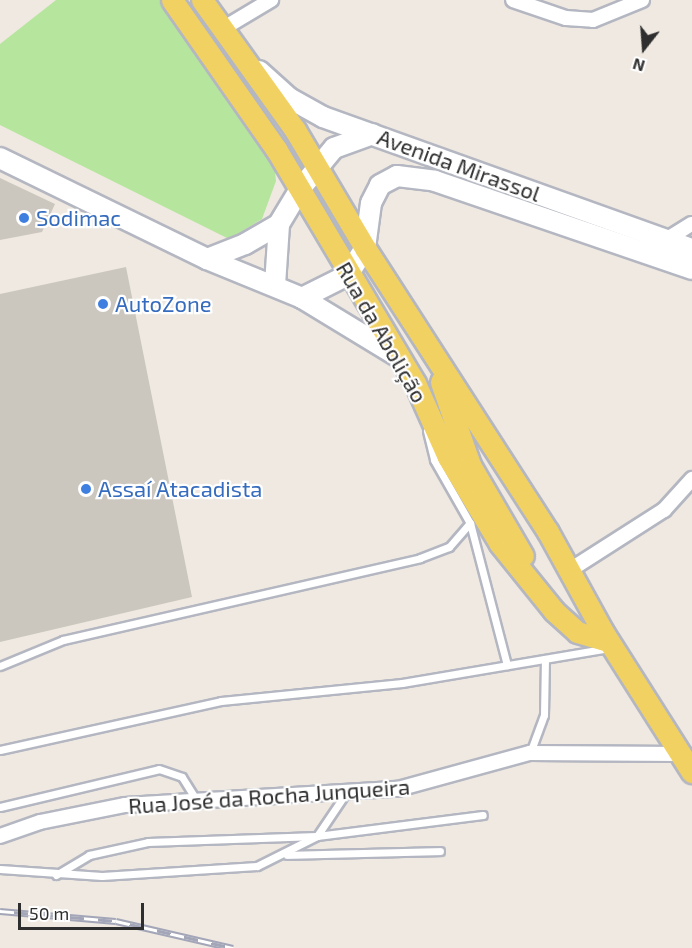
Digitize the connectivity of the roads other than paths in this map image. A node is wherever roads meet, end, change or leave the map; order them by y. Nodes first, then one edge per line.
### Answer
1 (172, 0) edge
2 (202, 0) edge
3 (271, 0) edge
4 (513, 0) edge
5 (642, 0) edge
6 (224, 28) junction
7 (242, 54) junction
8 (373, 134) junction
9 (0, 158) edge
10 (316, 166) junction
11 (300, 189) junction
12 (279, 224) junction
13 (692, 224) edge
14 (667, 240) junction
15 (365, 248) junction
16 (692, 249) edge
17 (647, 252) junction
18 (207, 259) junction
19 (692, 269) edge
20 (348, 274) junction
21 (386, 280) junction
22 (275, 285) junction
23 (302, 298) junction
24 (399, 357) junction
25 (428, 410) junction
26 (692, 479) edge
27 (470, 523) junction
28 (570, 570) junction
29 (608, 640) junction
30 (545, 659) junction
31 (507, 665) junction
32 (0, 666) edge
33 (0, 750) edge
34 (530, 753) junction
35 (687, 763) edge
36 (346, 793) junction
37 (196, 799) junction
38 (0, 807) edge
39 (483, 815) dead end
40 (0, 836) edge
41 (317, 836) junction
42 (440, 851) dead end
43 (284, 855) junction
44 (0, 869) edge
45 (57, 875) junction

1 - 11 main road, Rua da Abolição
2 - 6 main road, Rua da Abolição
3 - 6 street
4 - 5 street
6 - 7 main road, Rua da Abolição
7 - 8 main road, Avenida Mirassol
7 - 10 main road, Rua da Abolição
8 - 10 main road
8 - 14 main road, Avenida Mirassol
9 - 18 main road
10 - 11 main road
10 - 15 main road, Rua da Abolição
11 - 12 main road
11 - 20 main road, Rua da Abolição
12 - 18 main road
12 - 22 main road
13 - 14 street
14 - 16 main road, Avenida Mirassol
14 - 17 street
15 - 17 main road, Avenida Mirassol
15 - 20 main road, Avenida Mirassol
15 - 21 main road, Rua da Abolição
17 - 19 main road, Avenida Mirassol
18 - 22 main road
20 - 23 main road, Avenida Mirassol
20 - 24 main road, Rua da Abolição
21 - 28 main road, Rua da Abolição
21 - 29 main road
22 - 23 main road
23 - 24 main road
24 - 25 main road, Rua da Abolição
25 - 27 lane
25 - 29 main road, Rua da Abolição
26 - 28 street
27 - 31 lane
27 - 32 lane
28 - 29 main road, Rua da Abolição
29 - 30 lane
29 - 35 main road, Rua da Abolição
30 - 31 lane
30 - 34 lane
31 - 33 lane
34 - 35 street, Rua José da Rocha Junqueira
34 - 36 street, Rua José da Rocha Junqueira
36 - 37 street, Rua José da Rocha Junqueira
36 - 41 lane
37 - 38 lane
37 - 40 street, Rua José da Rocha Junqueira
39 - 41 lane
41 - 43 lane
41 - 45 lane
42 - 43 lane
43 - 45 lane
44 - 45 lane

